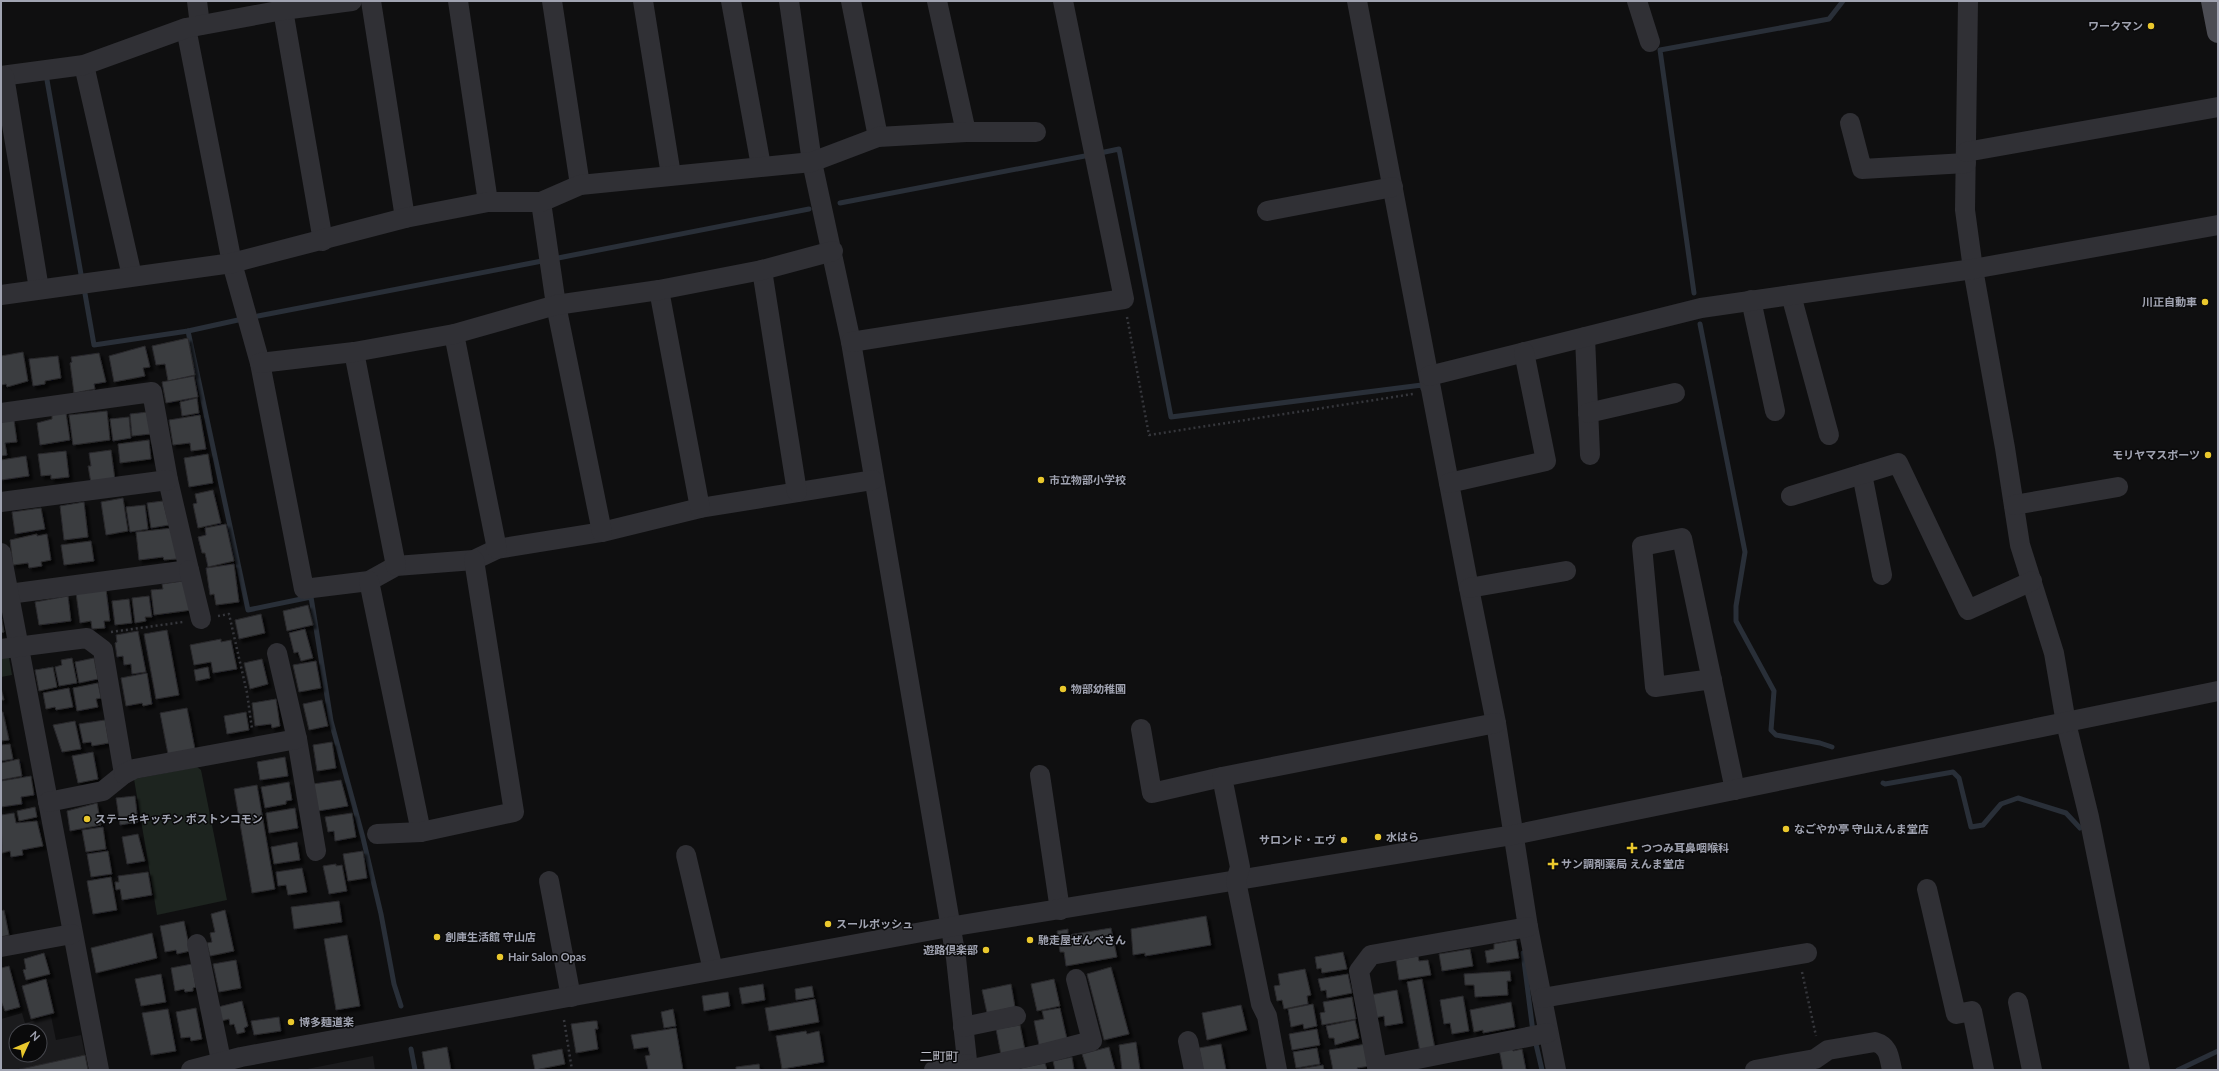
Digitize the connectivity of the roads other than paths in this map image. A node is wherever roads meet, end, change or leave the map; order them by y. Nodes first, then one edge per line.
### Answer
1 (197, 1) edge
2 (352, 1) edge
3 (371, 1) edge
4 (458, 1) edge
5 (552, 1) edge
6 (643, 1) edge
7 (730, 1) edge
8 (789, 1) edge
9 (851, 1) edge
10 (937, 1) edge
11 (1063, 1) edge
12 (1357, 1) edge
13 (1637, 1) edge
14 (1968, 1) edge
15 (2212, 1) edge
16 (314, 3) edge
17 (283, 10) junction
18 (193, 27) junction
19 (2218, 32) edge
20 (1650, 42) dead end
21 (84, 65) junction
22 (3, 76) edge
23 (2218, 107) edge
24 (1850, 123) dead end
25 (966, 132) junction
26 (1036, 132) dead end
27 (878, 137) junction
28 (1966, 158) junction
29 (812, 162) junction
30 (761, 166) junction
31 (671, 175) junction
32 (580, 185) junction
33 (1393, 187) junction
34 (488, 202) junction
35 (541, 202) junction
36 (1267, 211) dead end
37 (405, 218) junction
38 (2218, 225) edge
39 (323, 241) junction
40 (833, 251) junction
41 (232, 263) junction
42 (1973, 269) junction
43 (762, 270) junction
44 (132, 276) junction
45 (39, 289) junction
46 (659, 290) junction
47 (1, 295) edge
48 (1791, 295) junction
49 (1751, 300) junction
50 (556, 305) junction
51 (454, 334) junction
52 (1585, 337) junction
53 (851, 342) junction
54 (354, 352) junction
55 (1524, 352) junction
56 (260, 363) junction
57 (1429, 376) junction
58 (1675, 393) dead end
59 (1775, 411) dead end
60 (1, 413) edge
61 (1588, 413) junction
62 (1829, 435) dead end
63 (1590, 455) dead end
64 (1862, 474) junction
65 (168, 480) junction
66 (873, 480) junction
67 (1449, 483) junction
68 (2118, 487) dead end
69 (797, 492) junction
70 (1791, 496) dead end
71 (1, 502) edge
72 (2014, 505) junction
73 (700, 508) junction
74 (602, 532) junction
75 (496, 549) junction
76 (1, 553) edge
77 (474, 560) junction
78 (396, 566) junction
79 (189, 570) junction
80 (1566, 571) dead end
81 (1882, 575) dead end
82 (369, 581) junction
83 (2032, 581) junction
84 (1469, 588) junction
85 (5, 594) edge
86 (201, 619) road end
87 (11, 649) edge
88 (277, 653) dead end
89 (1712, 679) junction
90 (2218, 691) edge
91 (2066, 723) junction
92 (1490, 725) junction
93 (1140, 729) dead end
94 (297, 739) junction
95 (124, 774) junction
96 (1040, 775) dead end
97 (1222, 777) junction
98 (1735, 790) junction
99 (48, 802) junction
100 (421, 832) junction
101 (377, 834) dead end
102 (1512, 835) junction
103 (316, 851) dead end
104 (686, 855) dead end
105 (549, 881) dead end
106 (1236, 881) junction
107 (1927, 889) dead end
108 (1060, 910) junction
109 (949, 927) junction
110 (1528, 927) junction
111 (72, 934) junction
112 (197, 944) dead end
113 (1, 947) edge
114 (1803, 954) road end
115 (713, 970) junction
116 (1076, 979) dead end
117 (571, 997) junction
118 (1542, 998) junction
119 (2018, 1002) dead end
120 (1016, 1016) dead end
121 (963, 1027) junction
122 (1538, 1035) junction
123 (1188, 1041) dead end
124 (222, 1066) edge
125 (968, 1068) edge
126 (1388, 1068) edge
127 (99, 1070) edge
128 (191, 1070) edge
129 (934, 1070) edge
130 (1194, 1070) edge
131 (1277, 1070) edge
132 (1556, 1070) edge
133 (1755, 1070) edge
134 (1892, 1070) edge
135 (1984, 1070) edge
136 (2032, 1070) edge
137 (2140, 1070) edge

1 - 18 street
2 - 16 street
3 - 37 street
4 - 34 street
5 - 32 street
6 - 31 street
7 - 30 street
8 - 29 street
9 - 27 street
10 - 25 street
11 - 53 street
12 - 33 street
13 - 20 street
14 - 28 street
15 - 19 main road
16 - 17 street
17 - 18 street
17 - 39 street
18 - 21 street
18 - 41 street
21 - 22 street
21 - 44 street
22 - 45 street
23 - 28 street
24 - 28 street
25 - 26 street
25 - 27 street
27 - 29 street
28 - 42 street
29 - 30 street
29 - 40 street
30 - 31 street
31 - 32 street
32 - 35 street
33 - 36 street
33 - 57 street
34 - 35 street
34 - 37 street
35 - 50 street
37 - 39 street
38 - 42 street
39 - 41 street
40 - 43 street
40 - 53 street
41 - 44 street
41 - 56 street
42 - 48 street
42 - 72 street
43 - 46 street
43 - 69 street
44 - 45 street
45 - 47 street
46 - 50 street
46 - 73 street
48 - 49 street
48 - 62 street
49 - 52 street
49 - 59 street
50 - 51 street
50 - 74 street
51 - 54 street
51 - 75 street
52 - 55 street
52 - 61 street
53 - 66 street
54 - 56 street
54 - 78 street
55 - 57 street
55 - 67 street
56 - 82 street
57 - 67 street
58 - 61 street
60 - 65 street
61 - 63 street
64 - 70 street
64 - 81 street
64 - 83 street
65 - 71 street
65 - 79 street
66 - 69 street
66 - 109 street
67 - 84 street
68 - 72 street
69 - 73 street
72 - 83 street
73 - 74 street
74 - 75 street
75 - 77 street
76 - 85 street
77 - 78 street
77 - 100 street
78 - 82 street
79 - 85 street
79 - 86 street
80 - 84 street
82 - 100 street
83 - 91 street
84 - 92 street
85 - 87 street
87 - 95 street
87 - 99 street
88 - 94 street
89 - 89 street
89 - 98 street
90 - 91 street
91 - 98 street
91 - 137 street
92 - 97 street
92 - 102 street
93 - 97 street
94 - 95 street
94 - 103 street
95 - 99 street
96 - 108 street
97 - 106 street
98 - 102 street
99 - 111 street
100 - 101 street
102 - 106 street
102 - 110 street
104 - 115 street
105 - 117 street
106 - 108 street
106 - 131 street
107 - 135 street
108 - 109 street
109 - 115 street
109 - 121 street
110 - 118 street
110 - 126 street
111 - 113 street
111 - 127 street
112 - 124 street
114 - 118 street
115 - 117 street
116 - 125 street
117 - 124 street
118 - 122 street
119 - 136 street
120 - 121 street
121 - 125 street
122 - 126 street
122 - 132 street
123 - 130 street
124 - 128 street
125 - 129 street
133 - 134 street

